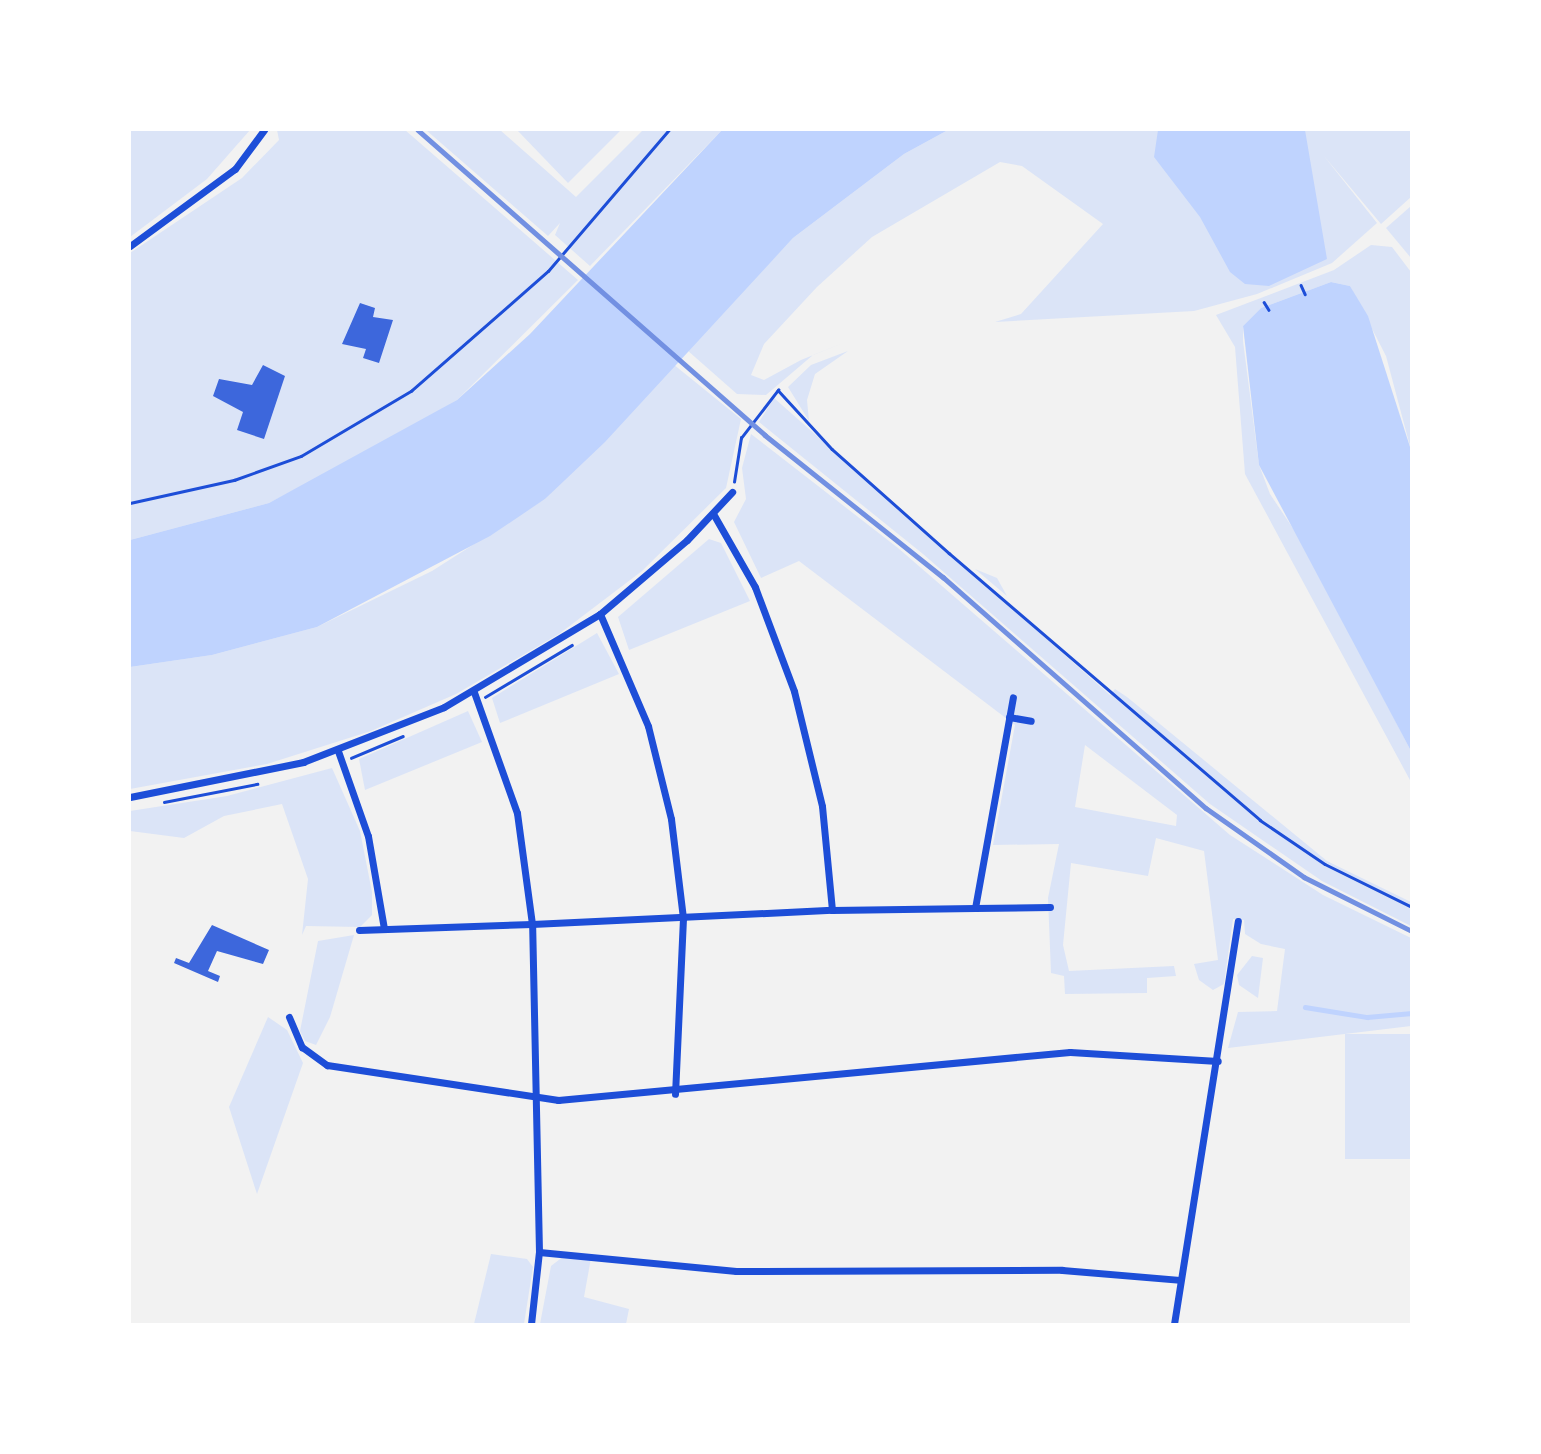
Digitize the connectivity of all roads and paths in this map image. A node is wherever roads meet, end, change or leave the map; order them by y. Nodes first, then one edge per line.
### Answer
1 (264, 130) edge
2 (669, 130) edge
3 (130, 246) edge
4 (1301, 285) dead end
5 (1305, 293) dead end
6 (1264, 302) dead end
7 (1269, 310) dead end
8 (732, 492) joint
9 (130, 503) edge
10 (714, 515) junction
11 (600, 614) junction
12 (474, 692) junction
13 (1013, 697) dead end
14 (1009, 717) junction
15 (1031, 721) dead end
16 (338, 751) junction
17 (130, 797) edge
18 (1050, 906) dead end
19 (1412, 907) edge
20 (975, 908) junction
21 (832, 911) junction
22 (682, 918) junction
23 (1238, 921) dead end
24 (532, 924) junction
25 (384, 929) junction
26 (359, 930) dead end
27 (289, 1017) dead end
28 (1218, 1061) junction
29 (675, 1094) junction
30 (535, 1099) junction
31 (539, 1252) junction
32 (1180, 1280) junction
33 (531, 1325) edge
34 (1174, 1325) edge

1 - 3 street
2 - 9 path
4 - 5 path
6 - 7 path
8 - 10 street
8 - 19 path
10 - 11 street
10 - 21 street
11 - 12 street
11 - 22 street
12 - 16 street
12 - 24 street
13 - 14 street
14 - 15 street
14 - 20 street
16 - 17 street
16 - 25 street
18 - 20 street
20 - 21 street
21 - 22 street
22 - 24 street
22 - 29 street
23 - 28 street
24 - 25 street
24 - 30 street
25 - 26 street
27 - 30 street
28 - 29 street
28 - 32 street
29 - 30 street
30 - 31 street
31 - 32 street
31 - 33 street
32 - 34 street

